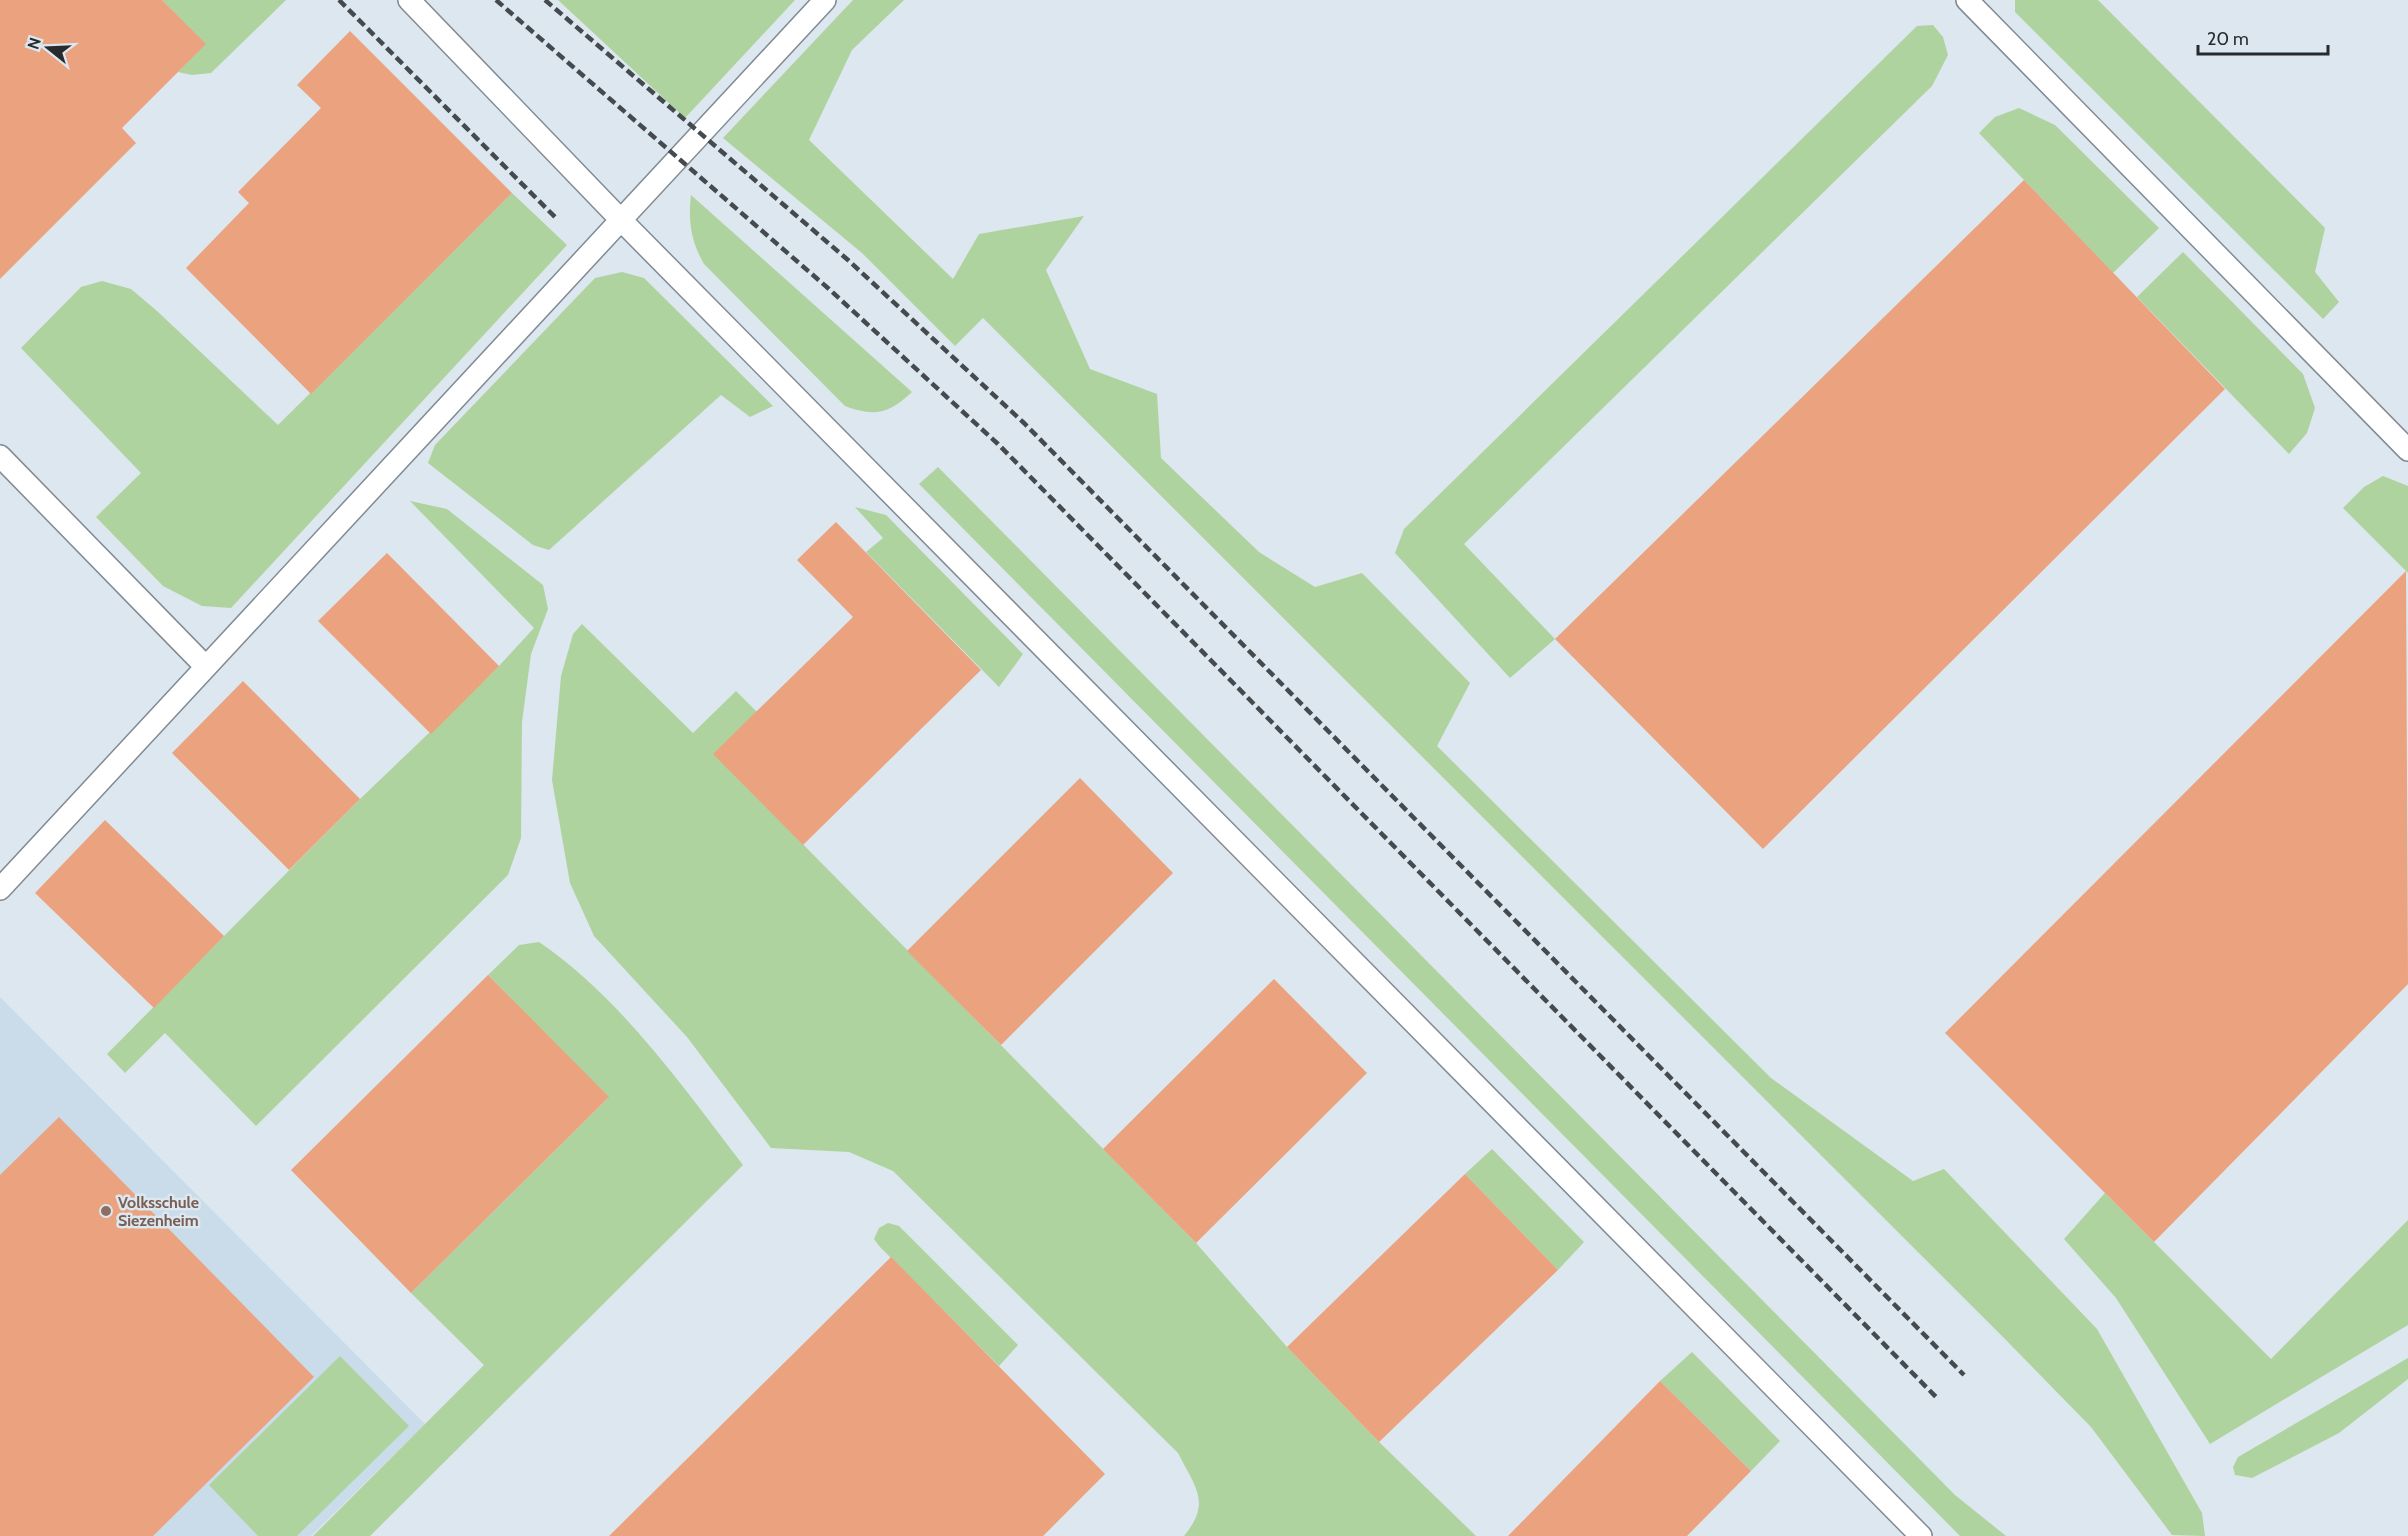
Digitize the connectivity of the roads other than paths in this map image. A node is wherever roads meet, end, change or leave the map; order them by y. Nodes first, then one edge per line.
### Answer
1 (409, 0) edge
2 (825, 0) edge
3 (1967, 0) edge
4 (620, 219) junction
5 (2408, 450) edge
6 (0, 456) edge
7 (206, 667) junction
8 (0, 889) edge
9 (1921, 1536) edge

1 - 4 lane
2 - 4 lane
3 - 5 lane
4 - 7 lane
4 - 9 lane
6 - 7 lane
7 - 8 lane

